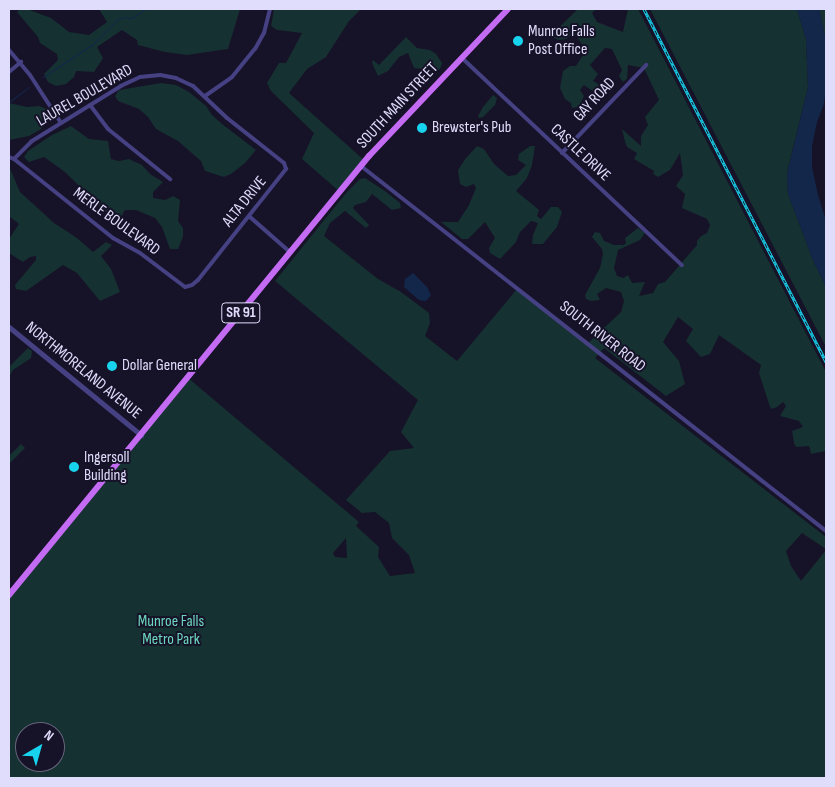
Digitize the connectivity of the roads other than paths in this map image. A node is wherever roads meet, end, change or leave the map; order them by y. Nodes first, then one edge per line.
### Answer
1 (270, 9) edge
2 (508, 9) edge
3 (9, 50) edge
4 (462, 58) junction
5 (20, 62) junction
6 (646, 65) dead end
7 (9, 72) edge
8 (205, 96) junction
9 (90, 105) junction
10 (61, 123) junction
11 (270, 152) joint
12 (562, 153) junction
13 (9, 157) edge
14 (14, 159) junction
15 (361, 166) junction
16 (170, 179) dead end
17 (250, 217) junction
18 (290, 252) junction
19 (682, 265) dead end
20 (207, 268) joint
21 (9, 327) edge
22 (141, 435) junction
23 (826, 531) edge
24 (9, 595) edge

1 - 8 street
2 - 4 main road, SOUTH MAIN STREET / SR 91
3 - 5 street
4 - 12 street, CASTLE DRIVE
4 - 15 main road, SOUTH MAIN STREET / SR 91
5 - 7 street
5 - 10 street
6 - 12 street, GAY ROAD
8 - 9 street, LAUREL BOULEVARD
8 - 11 street, LAUREL BOULEVARD
9 - 10 street, LAUREL BOULEVARD
9 - 16 street
10 - 14 street, LAUREL BOULEVARD
11 - 17 street, ALTA DRIVE
12 - 19 street, CASTLE DRIVE
13 - 14 street, MERLE BOULEVARD
14 - 20 street, MERLE BOULEVARD
15 - 18 main road, SOUTH MAIN STREET / SR 91
15 - 23 street, SOUTH RIVER ROAD
17 - 18 street
17 - 20 street, ALTA DRIVE
18 - 22 main road, SR 91
21 - 22 street, NORTHMORELAND AVENUE
22 - 24 main road, SR 91

